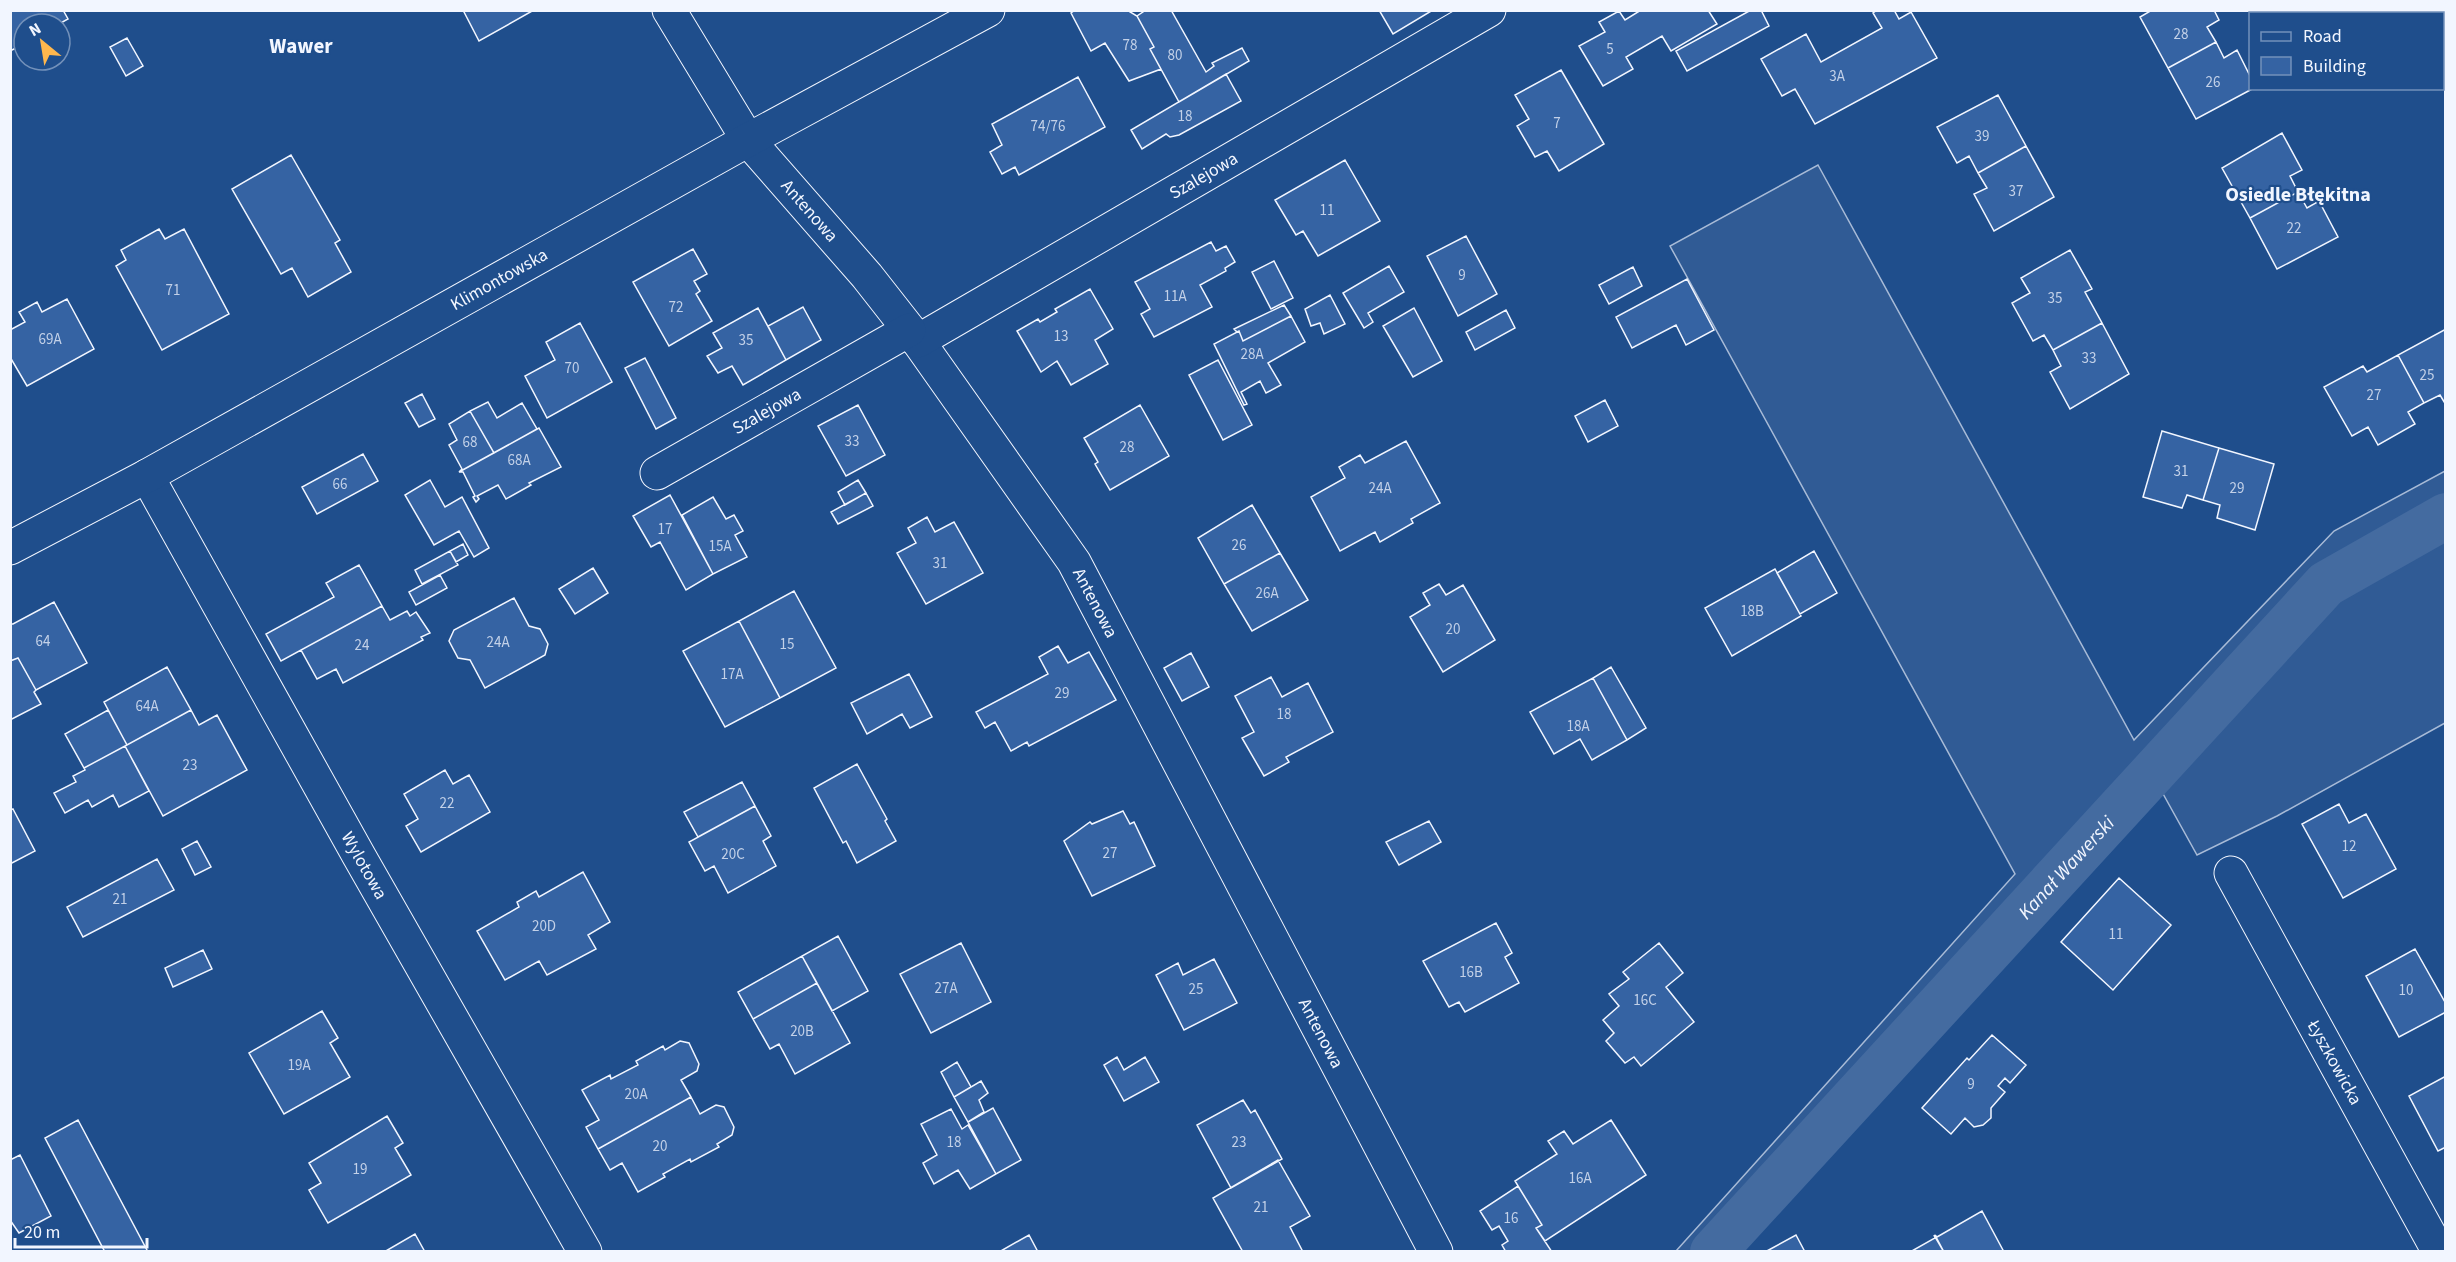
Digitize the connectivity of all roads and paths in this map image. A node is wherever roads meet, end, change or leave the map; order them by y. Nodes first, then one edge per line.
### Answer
1 (669, 10) edge
2 (988, 10) edge
3 (1490, 10) edge
4 (748, 140) junction
5 (913, 335) junction
6 (657, 473) dead end
7 (147, 476) junction
8 (10, 548) edge
9 (2231, 873) dead end
10 (585, 1251) edge
11 (1436, 1251) edge
12 (2439, 1251) edge

1 - 4 street, Antenowa
2 - 4 street, Klimontowska
3 - 5 street, Szalejowa
4 - 5 street, Antenowa
4 - 7 street, Klimontowska
5 - 6 street, Szalejowa
5 - 11 street, Antenowa
7 - 8 street, Klimontowska
7 - 10 street, Wylotowa
9 - 12 street, Łyszkowicka

